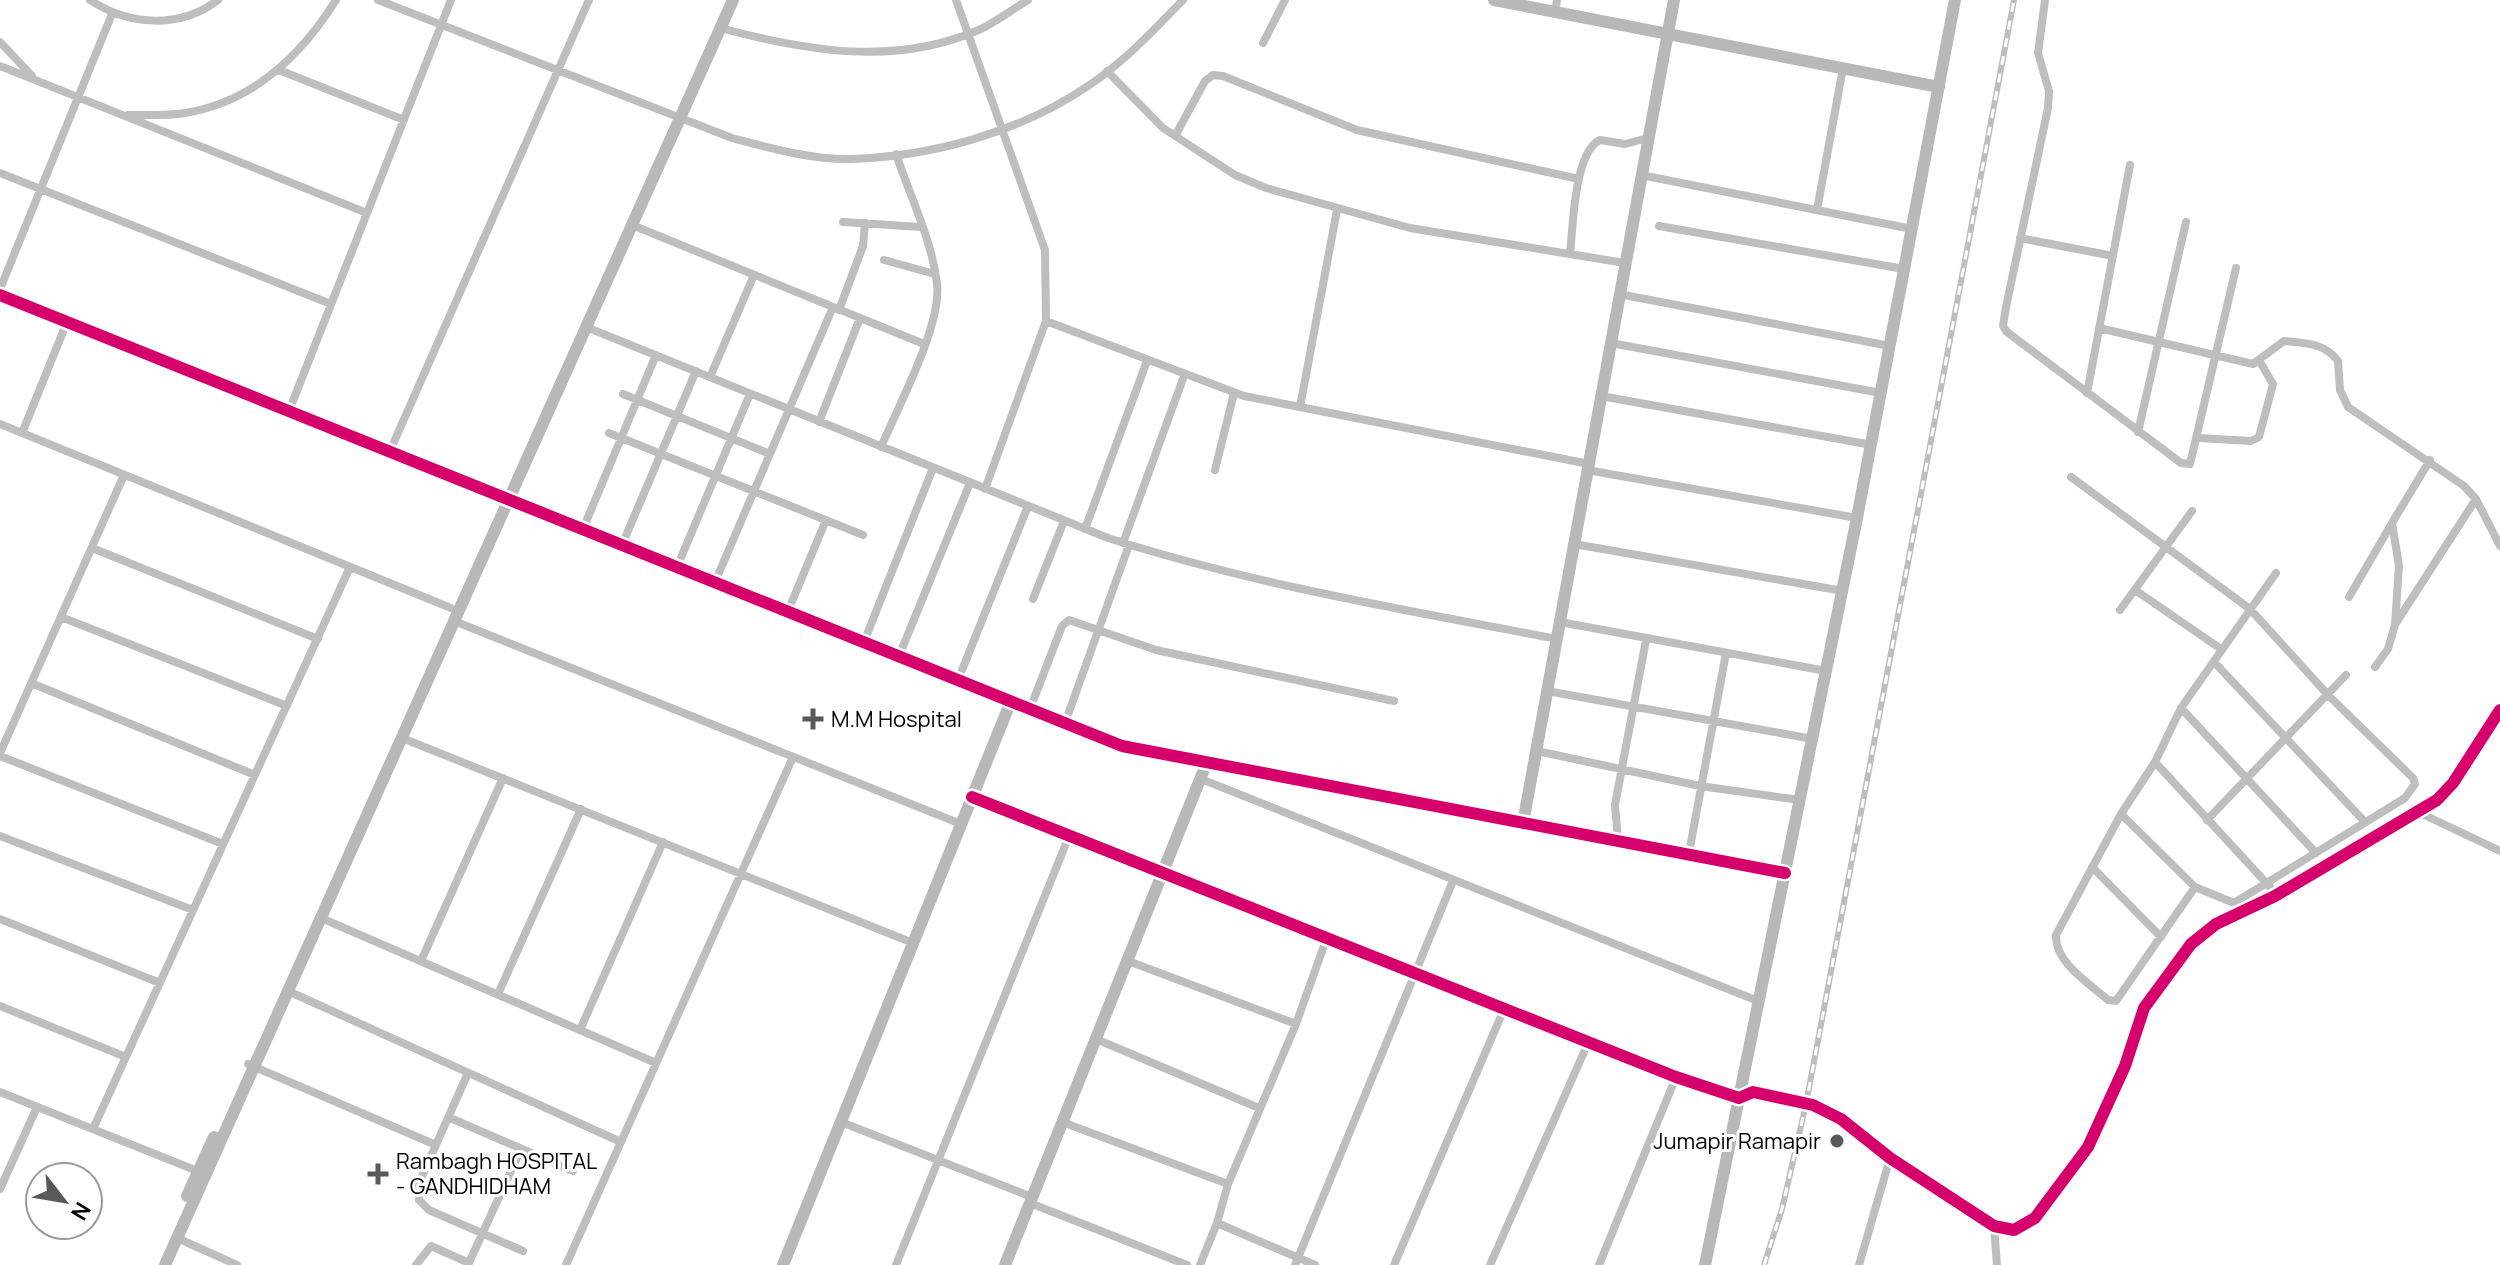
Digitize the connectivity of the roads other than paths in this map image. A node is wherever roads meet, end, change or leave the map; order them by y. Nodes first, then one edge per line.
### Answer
1 (90, 0) edge
2 (218, 0) edge
3 (336, 0) edge
4 (378, 0) edge
5 (451, 0) edge
6 (589, 0) edge
7 (724, 0) edge
8 (733, 0) edge
9 (956, 0) edge
10 (1028, 0) edge
11 (1183, 0) edge
12 (1285, 0) edge
13 (1494, 0) edge
14 (1674, 0) edge
15 (1955, 0) edge
16 (2045, 0) edge
17 (1556, 6) edge
18 (112, 14) junction
19 (441, 25) junction
20 (720, 28) junction
21 (968, 33) junction
22 (1666, 34) junction
23 (0, 42) edge
24 (1263, 43) dead end
25 (0, 66) edge
26 (1843, 68) junction
27 (279, 70) junction
28 (1107, 71) junction
29 (558, 72) junction
30 (36, 81) junction
31 (1939, 87) junction
32 (78, 98) junction
33 (123, 116) junction
34 (675, 118) junction
35 (404, 120) junction
36 (1005, 128) junction
37 (1175, 136) junction
38 (1648, 138) junction
39 (896, 154) junction
40 (2130, 165) dead end
41 (0, 173) edge
42 (1641, 175) junction
43 (1579, 179) junction
44 (41, 189) junction
45 (1337, 210) junction
46 (1817, 210) junction
47 (367, 213) junction
48 (843, 222) dead end
49 (2186, 222) dead end
50 (865, 223) junction
51 (632, 225) junction
52 (1659, 226) dead end
53 (921, 227) junction
54 (1912, 229) junction
55 (2020, 238) junction
56 (1570, 254) junction
57 (2113, 256) junction
58 (884, 260) dead end
59 (1625, 263) junction
60 (2236, 268) dead end
61 (1904, 269) junction
62 (935, 274) junction
63 (754, 275) junction
64 (0, 292) edge
65 (1619, 294) junction
66 (331, 304) junction
67 (836, 308) junction
68 (860, 318) junction
69 (1046, 321) junction
70 (67, 322) junction
71 (586, 327) junction
72 (2099, 328) junction
73 (2159, 342) junction
74 (1611, 343) junction
75 (924, 344) junction
76 (1890, 346) junction
77 (2216, 353) junction
78 (656, 355) junction
79 (1147, 361) junction
80 (2260, 362) junction
81 (696, 371) junction
82 (1184, 376) junction
83 (710, 377) junction
84 (1234, 393) junction
85 (1881, 393) junction
86 (2087, 393) junction
87 (623, 394) dead end
88 (750, 394) junction
89 (1601, 396) junction
90 (637, 400) junction
91 (1300, 407) junction
92 (789, 409) junction
93 (289, 411) junction
94 (676, 416) junction
95 (819, 422) junction
96 (0, 424) edge
97 (2138, 432) junction
98 (22, 433) junction
99 (609, 433) dead end
100 (621, 438) junction
101 (731, 438) junction
102 (2198, 438) junction
103 (1872, 445) junction
104 (881, 447) junction
105 (390, 451) junction
106 (660, 454) junction
107 (770, 454) junction
108 (2430, 460) junction
109 (1588, 467) junction
110 (933, 468) junction
111 (1215, 470) dead end
112 (124, 475) junction
113 (715, 476) junction
114 (2071, 477) dead end
115 (970, 483) junction
116 (985, 489) junction
117 (754, 491) junction
118 (505, 498) junction
119 (2476, 499) junction
120 (1028, 506) junction
121 (2192, 511) dead end
122 (1857, 518) junction
123 (826, 520) junction
124 (1064, 521) junction
125 (2392, 523) junction
126 (583, 529) junction
127 (1085, 529) junction
128 (863, 535) dead end
129 (1126, 544) junction
130 (1574, 544) junction
131 (622, 545) junction
132 (2167, 546) junction
133 (2500, 546) edge
134 (92, 548) junction
135 (350, 567) junction
136 (677, 567) junction
137 (2276, 573) dead end
138 (715, 582) junction
139 (2135, 590) junction
140 (1843, 591) junction
141 (2349, 597) dead end
142 (1033, 599) dead end
143 (2250, 609) junction
144 (2120, 610) dead end
145 (788, 611) junction
146 (452, 615) junction
147 (61, 617) junction
148 (1560, 622) junction
149 (2395, 625) junction
150 (1098, 631) junction
151 (318, 639) junction
152 (1557, 639) junction
153 (1646, 640) junction
154 (864, 642) junction
155 (2221, 649) junction
156 (1726, 653) junction
157 (899, 656) junction
158 (2214, 662) junction
159 (2375, 667) dead end
160 (1826, 671) junction
161 (2346, 675) dead end
162 (958, 680) junction
163 (31, 683) junction
164 (1547, 691) junction
165 (2329, 696) junction
166 (1011, 701) junction
167 (1394, 701) dead end
168 (287, 706) junction
169 (1634, 707) junction
170 (2181, 708) junction
171 (1030, 709) junction
172 (2500, 710) edge
173 (1065, 723) junction
174 (1713, 723) junction
175 (402, 738) junction
176 (2287, 738) junction
177 (1813, 739) junction
178 (1537, 751) junction
179 (0, 754) edge
180 (793, 757) junction
181 (1207, 762) junction
182 (2155, 762) junction
183 (1622, 768) junction
184 (255, 775) junction
185 (503, 778) junction
186 (1201, 779) junction
187 (2248, 779) junction
188 (1700, 786) junction
189 (972, 797) junction
190 (1800, 800) junction
191 (581, 809) junction
192 (2418, 812) junction
193 (2121, 814) junction
194 (2207, 820) junction
195 (2365, 822) junction
196 (1523, 823) junction
197 (961, 824) junction
198 (0, 836) edge
199 (1069, 836) junction
200 (1618, 841) junction
201 (663, 842) junction
202 (223, 844) junction
203 (2500, 851) edge
204 (1689, 853) junction
205 (2316, 853) junction
206 (2092, 867) junction
207 (1785, 873) junction
208 (741, 874) junction
209 (1162, 874) junction
210 (1453, 881) junction
211 (2269, 884) junction
212 (2195, 887) junction
213 (2275, 896) junction
214 (193, 910) junction
215 (321, 918) junction
216 (0, 919) edge
217 (2161, 937) junction
218 (1326, 940) junction
219 (913, 943) junction
220 (421, 961) junction
221 (1128, 961) junction
222 (1415, 975) junction
223 (160, 983) junction
224 (288, 991) junction
225 (498, 994) junction
226 (1758, 1001) junction
227 (0, 1006) edge
228 (1504, 1009) junction
229 (1296, 1024) junction
230 (580, 1030) junction
231 (1096, 1039) junction
232 (1588, 1043) junction
233 (126, 1057) junction
234 (656, 1063) junction
235 (252, 1066) junction
236 (468, 1073) junction
237 (1676, 1077) junction
238 (0, 1092) edge
239 (1739, 1098) junction
240 (37, 1107) junction
241 (1259, 1108) junction
242 (448, 1117) junction
243 (841, 1122) junction
244 (1062, 1122) junction
245 (93, 1129) junction
246 (621, 1142) junction
247 (436, 1145) junction
248 (521, 1149) junction
249 (1890, 1158) junction
250 (938, 1160) junction
251 (573, 1171) dead end
252 (202, 1172) junction
253 (1228, 1184) junction
254 (0, 1189) edge
255 (1031, 1200) junction
256 (1217, 1223) junction
257 (1994, 1226) junction
258 (482, 1234) junction
259 (177, 1238) junction
260 (523, 1251) dead end
261 (1297, 1261) edge
262 (469, 1264) edge
263 (156, 1265) edge
264 (165, 1265) edge
265 (237, 1265) edge
266 (416, 1265) edge
267 (566, 1265) edge
268 (783, 1265) edge
269 (896, 1265) edge
270 (1005, 1265) edge
271 (1187, 1265) edge
272 (1200, 1265) edge
273 (1315, 1265) edge
274 (1394, 1265) edge
275 (1490, 1265) edge
276 (1599, 1265) edge
277 (1705, 1265) edge
278 (1859, 1265) edge
279 (1997, 1265) edge

1 - 18 street
2 - 18 street
3 - 27 street
4 - 19 street
5 - 19 street
6 - 29 street
7 - 34 street
8 - 20 street
9 - 21 street
10 - 21 street
11 - 28 street
12 - 24 street
13 - 17 street
14 - 22 street
15 - 31 street
16 - 55 street
17 - 22 street
18 - 32 street
19 - 29 street
19 - 35 street
20 - 21 street
20 - 34 street
21 - 36 street
22 - 26 street
22 - 38 street
23 - 30 street
25 - 30 street
26 - 31 street
26 - 46 street
27 - 33 street
27 - 35 street
28 - 36 street
28 - 37 street
29 - 34 street
29 - 105 street
30 - 32 street
31 - 54 street
32 - 33 street
32 - 44 street
33 - 47 street
34 - 39 street
34 - 51 street
34 - 118 street
35 - 47 street
36 - 39 street
36 - 69 street
37 - 43 street
37 - 45 street
38 - 42 street
38 - 43 street
39 - 53 street
40 - 57 street
41 - 44 street
42 - 46 street
42 - 59 street
43 - 56 street
44 - 64 street
44 - 66 street
45 - 56 street
45 - 91 street
46 - 54 street
47 - 66 street
48 - 50 street
49 - 73 street
50 - 53 street
50 - 67 street
51 - 63 street
51 - 71 street
52 - 61 street
53 - 62 street
54 - 61 street
55 - 57 street
55 - 86 street
56 - 59 street
57 - 72 street
58 - 62 street
59 - 65 street
60 - 77 street
61 - 76 street
62 - 75 street
63 - 67 street
63 - 83 street
64 - 70 street
65 - 74 street
65 - 76 street
66 - 93 street
67 - 68 street
67 - 92 street
68 - 75 street
68 - 95 street
69 - 79 street
69 - 116 street
70 - 93 street
70 - 98 street
71 - 78 street
71 - 118 street
72 - 73 street
72 - 86 street
73 - 77 street
73 - 97 street
74 - 85 street
74 - 89 street
75 - 104 street
76 - 85 street
77 - 80 street
77 - 102 street
78 - 81 street
78 - 90 street
79 - 82 street
79 - 127 street
80 - 102 street
80 - 108 street
81 - 83 street
81 - 94 street
82 - 84 street
82 - 129 street
83 - 88 street
84 - 91 street
84 - 111 street
85 - 103 street
86 - 97 street
87 - 90 street
88 - 92 street
88 - 101 street
89 - 103 street
89 - 109 street
90 - 94 street
90 - 100 street
91 - 109 street
92 - 95 street
92 - 107 street
93 - 105 street
94 - 101 street
94 - 106 street
95 - 104 street
96 - 98 street
97 - 102 street
98 - 112 street
99 - 100 street
100 - 106 street
100 - 126 street
101 - 107 street
101 - 113 street
103 - 122 street
104 - 110 street
105 - 118 street
106 - 113 street
106 - 131 street
107 - 117 street
108 - 119 street
108 - 125 street
109 - 122 street
109 - 130 street
110 - 115 street
110 - 154 street
112 - 134 street
112 - 135 street
113 - 117 street
113 - 136 street
114 - 132 street
115 - 116 street
115 - 157 street
116 - 120 street
117 - 123 street
117 - 138 street
118 - 126 street
118 - 146 street
119 - 133 street
119 - 149 street
120 - 124 street
120 - 162 street
121 - 132 street
122 - 140 street
123 - 128 street
123 - 145 street
124 - 127 street
124 - 142 street
125 - 141 street
125 - 149 street
126 - 131 street
127 - 129 street
129 - 150 street
129 - 152 street
130 - 140 street
130 - 148 street
131 - 136 street
132 - 139 street
132 - 143 street
134 - 147 street
134 - 151 street
135 - 146 street
135 - 151 street
136 - 138 street
137 - 143 street
138 - 145 street
139 - 144 street
139 - 155 street
140 - 160 street
143 - 155 street
143 - 165 street
145 - 154 street
146 - 175 street
146 - 180 street
146 - 235 street
147 - 163 street
147 - 168 street
148 - 152 street
148 - 153 street
149 - 159 street
150 - 167 street
150 - 171 street
150 - 173 street
151 - 168 street
152 - 164 street
153 - 156 street
153 - 169 street
154 - 157 street
155 - 158 street
156 - 160 street
156 - 174 street
157 - 162 street
158 - 170 street
158 - 176 street
160 - 177 street
161 - 165 street
162 - 166 street
163 - 179 street
163 - 184 street
164 - 169 street
164 - 178 street
165 - 176 street
165 - 195 street
166 - 171 street
166 - 189 street
168 - 184 street
169 - 174 street
169 - 183 street
170 - 182 street
170 - 187 street
171 - 173 street
172 - 192 street
173 - 181 street
174 - 177 street
174 - 188 street
175 - 185 street
175 - 215 street
176 - 187 street
176 - 195 street
177 - 190 street
178 - 183 street
178 - 196 street
179 - 202 street
180 - 197 street
180 - 208 street
181 - 186 street
181 - 196 street
182 - 193 street
182 - 194 street
183 - 188 street
183 - 200 street
184 - 202 street
185 - 191 street
185 - 220 street
186 - 209 street
186 - 210 street
187 - 194 street
187 - 205 street
188 - 190 street
188 - 204 street
189 - 197 street
189 - 199 street
190 - 207 street
191 - 201 street
191 - 225 street
192 - 203 street
192 - 213 street
193 - 206 street
193 - 212 street
194 - 211 street
195 - 205 street
196 - 200 street
197 - 219 street
198 - 214 street
199 - 209 street
199 - 250 street
200 - 204 street
201 - 208 street
201 - 230 street
202 - 214 street
204 - 207 street
205 - 211 street
206 - 217 street
206 - 217 street
207 - 226 street
208 - 219 street
208 - 234 street
209 - 218 street
209 - 221 street
210 - 222 street
210 - 226 street
211 - 212 street
211 - 213 street
212 - 217 street
213 - 257 street
214 - 223 street
215 - 220 street
215 - 224 street
216 - 223 street
218 - 222 street
218 - 229 street
219 - 243 street
220 - 225 street
221 - 229 street
221 - 231 street
222 - 228 street
222 - 261 street
223 - 233 street
224 - 235 street
224 - 236 street
225 - 230 street
226 - 239 street
227 - 233 street
228 - 232 street
228 - 274 street
229 - 241 street
230 - 234 street
231 - 241 street
231 - 244 street
232 - 237 street
232 - 275 street
233 - 245 street
234 - 246 street
235 - 247 street
235 - 252 street
236 - 242 street
236 - 246 street
237 - 239 street
237 - 276 street
238 - 240 street
239 - 249 street
239 - 277 street
240 - 245 street
240 - 254 street
241 - 253 street
242 - 247 street
242 - 248 street
243 - 250 street
243 - 268 street
244 - 253 street
244 - 255 street
245 - 252 street
246 - 267 street
247 - 258 street
248 - 251 street
248 - 258 street
249 - 257 street
249 - 278 street
250 - 255 street
250 - 269 street
252 - 259 street
252 - 263 street
253 - 256 street
255 - 270 street
255 - 271 street
256 - 261 street
256 - 272 street
257 - 279 street
258 - 260 street
258 - 262 street
259 - 264 street
259 - 265 street
261 - 273 street
262 - 266 street

